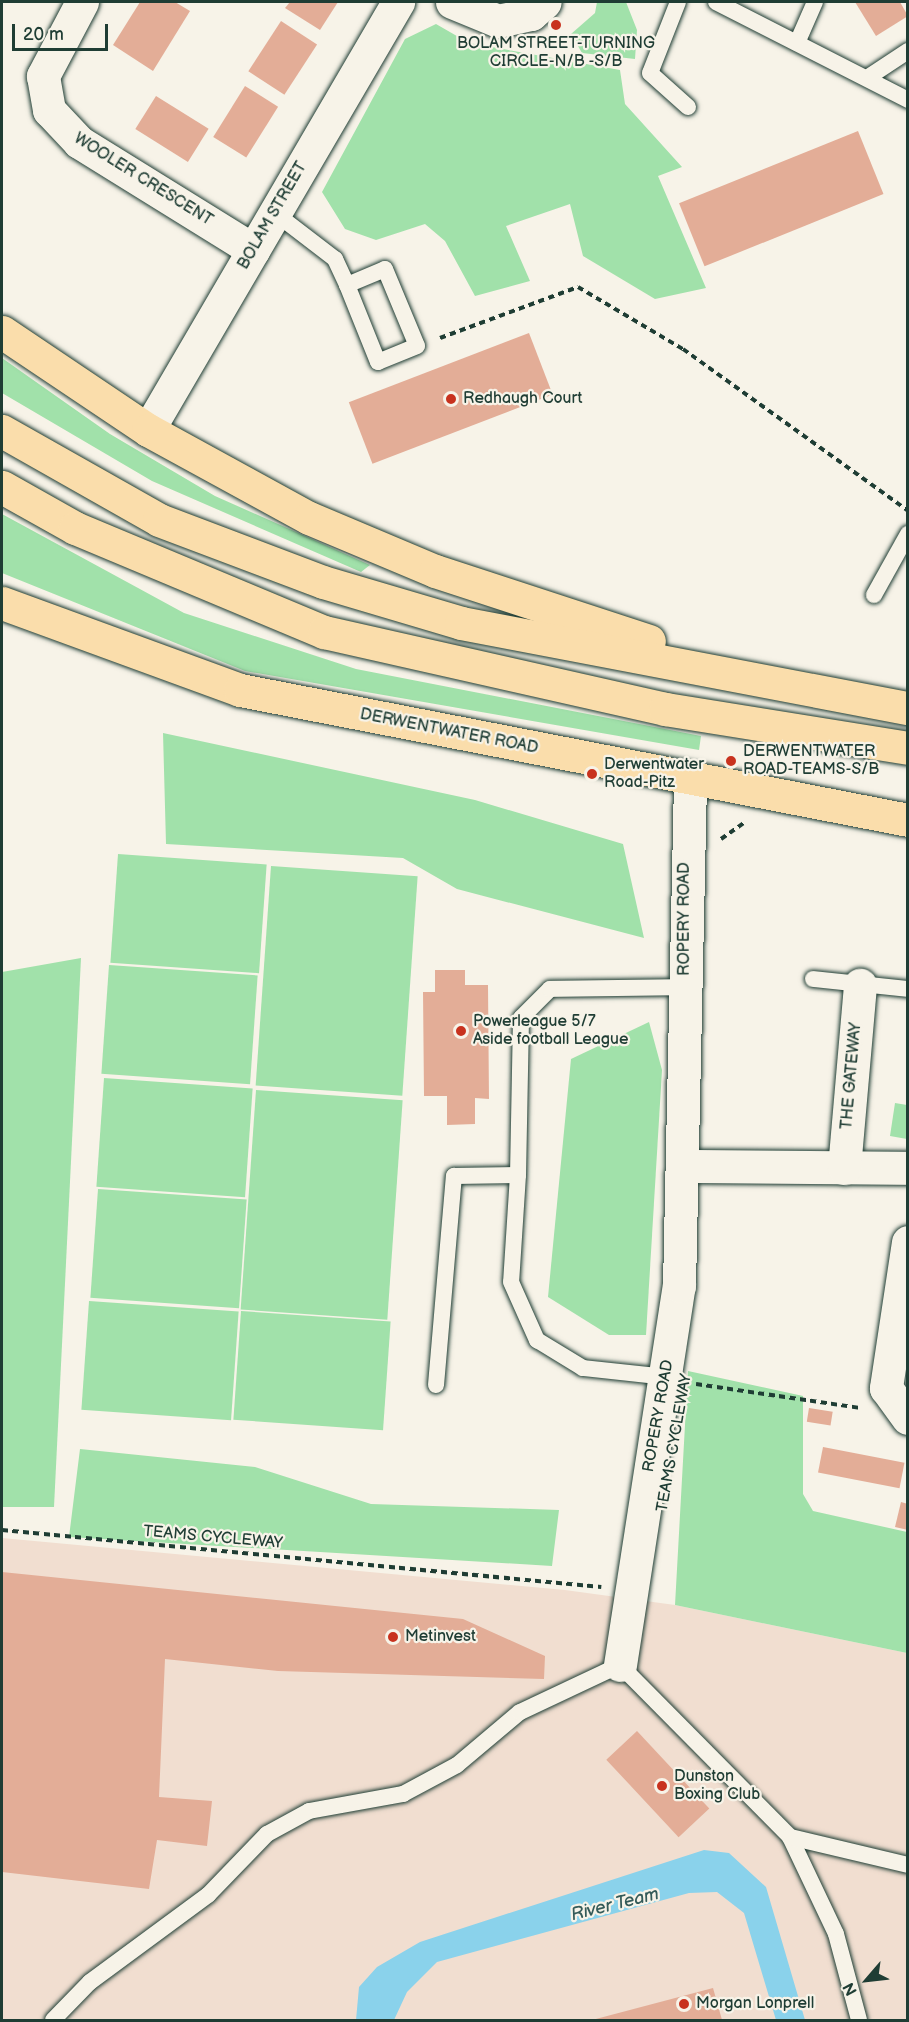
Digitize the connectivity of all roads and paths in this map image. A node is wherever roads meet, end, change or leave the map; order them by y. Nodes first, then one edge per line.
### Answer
1 (82, 2) edge
2 (398, 2) edge
3 (452, 2) edge
4 (545, 2) edge
5 (678, 2) edge
6 (716, 2) edge
7 (815, 2) edge
8 (797, 43) junction
9 (908, 51) edge
10 (867, 78) junction
11 (908, 100) edge
12 (688, 107) dead end
13 (275, 213) junction
14 (253, 250) junction
15 (347, 285) junction
16 (2, 332) edge
17 (417, 346) junction
18 (148, 430) junction
19 (2, 431) edge
20 (2, 488) edge
21 (908, 510) edge
22 (906, 542) edge
23 (874, 595) dead end
24 (2, 603) edge
25 (776, 683) junction
26 (908, 708) edge
27 (908, 748) edge
28 (690, 780) junction
29 (908, 820) edge
30 (748, 823) dead end
31 (716, 848) dead end
32 (813, 979) dead end
33 (860, 985) junction
34 (685, 987) junction
35 (908, 990) edge
36 (682, 1166) junction
37 (844, 1168) junction
38 (907, 1168) edge
39 (518, 1174) junction
40 (908, 1174) edge
41 (908, 1242) edge
42 (699, 1373) dead end
43 (666, 1377) junction
44 (436, 1384) dead end
45 (698, 1384) junction
46 (696, 1395) dead end
47 (904, 1415) edge
48 (2, 1530) edge
49 (628, 1589) junction
50 (620, 1665) junction
51 (789, 1837) junction
52 (908, 1865) edge
53 (53, 2020) edge
54 (859, 2020) edge

1 - 14 street, WOOLER CRESCENT
2 - 13 street, BOLAM STREET
3 - 4 street
5 - 12 lane
6 - 8 lane
7 - 8 lane
8 - 10 lane
9 - 10 lane
10 - 11 lane
13 - 14 street, BOLAM STREET
13 - 15 lane
14 - 18 street, BOLAM STREET
15 - 17 lane
15 - 17 lane
16 - 18 main road
17 - 21 path
18 - 25 main road
19 - 25 main road
20 - 27 main road
22 - 23 lane
24 - 28 main road, DERWENTWATER ROAD
25 - 26 main road
28 - 29 main road, DERWENTWATER ROAD
28 - 34 street, ROPERY ROAD
30 - 31 path
32 - 33 lane
33 - 35 lane
33 - 37 street, THE GATEWAY
34 - 36 street, ROPERY ROAD
34 - 39 lane
36 - 37 street
36 - 43 street, ROPERY ROAD
37 - 38 street
38 - 40 street
39 - 43 lane
39 - 44 lane
41 - 47 street
42 - 45 path, TEAMS CYCLEWAY
43 - 45 path
43 - 49 street, ROPERY ROAD
45 - 46 path, TEAMS CYCLEWAY
45 - 47 path
48 - 49 path, TEAMS CYCLEWAY
49 - 50 street, ROPERY ROAD
50 - 51 lane
50 - 53 lane
51 - 52 lane
51 - 54 lane

